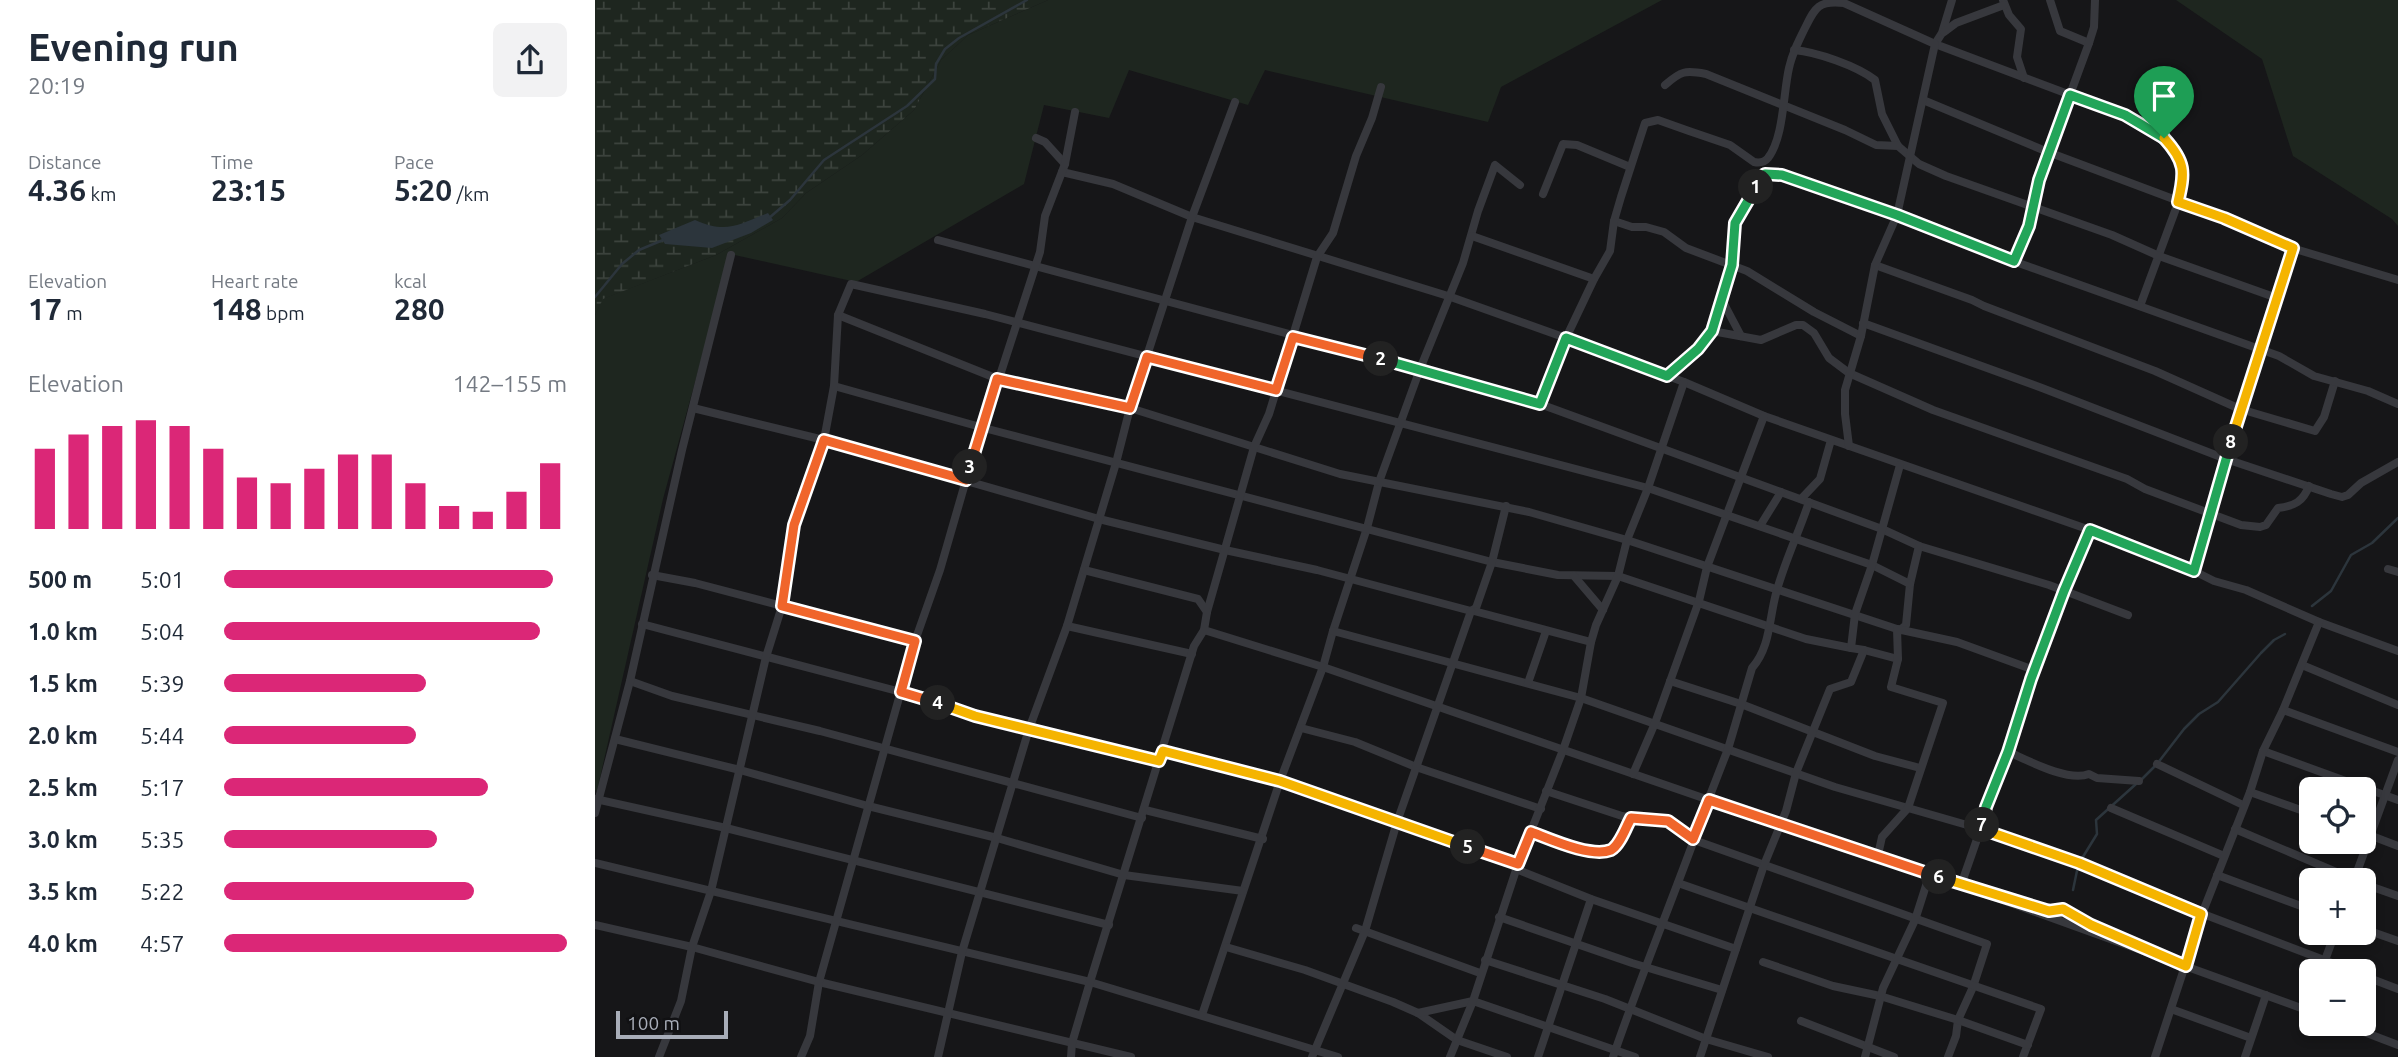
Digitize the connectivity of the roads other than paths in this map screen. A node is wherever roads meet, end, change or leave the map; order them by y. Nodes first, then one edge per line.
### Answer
1 (1952, 0) edge
2 (2050, 0) edge
3 (2095, 0) edge
4 (2004, 2) edge
5 (1942, 33) junction
6 (1935, 44) junction
7 (2089, 44) junction
8 (1794, 50) junction
9 (2024, 78) junction
10 (1665, 85) dead end
11 (1381, 87) dead end
12 (2070, 95) junction
13 (1923, 100) junction
14 (1235, 103) dead end
15 (1783, 104) junction
16 (1075, 112) dead end
17 (1036, 138) dead end
18 (1898, 146) junction
19 (2048, 152) junction
20 (1909, 156) junction
21 (1763, 161) junction
22 (1630, 167) junction
23 (1063, 168) junction
24 (1782, 175) junction
25 (1760, 178) junction
26 (1520, 186) dead end
27 (1543, 194) dead end
28 (2178, 202) junction
29 (2034, 206) junction
30 (1897, 215) junction
31 (1192, 216) junction
32 (1614, 221) junction
33 (1472, 236) junction
34 (939, 240) dead end
35 (2293, 248) junction
36 (731, 255) dead end
37 (2159, 256) junction
38 (1317, 257) junction
39 (2014, 261) junction
40 (1035, 265) junction
41 (1732, 265) junction
42 (1875, 265) junction
43 (1594, 278) junction
44 (2398, 280) edge
45 (1448, 296) junction
46 (2277, 298) junction
47 (1722, 300) junction
48 (1165, 301) junction
49 (2140, 306) junction
50 (838, 315) junction
51 (1018, 322) junction
52 (1863, 323) junction
53 (1712, 331) junction
54 (1741, 335) junction
55 (1861, 336) junction
56 (1293, 337) junction
57 (1566, 338) junction
58 (2259, 351) junction
59 (1147, 357) junction
60 (1420, 369) junction
61 (1849, 373) junction
62 (1667, 376) junction
63 (997, 379) junction
64 (2335, 381) junction
65 (1684, 382) junction
66 (834, 386) junction
67 (1276, 390) junction
68 (1540, 404) junction
69 (2398, 404) edge
70 (693, 408) junction
71 (1130, 408) junction
72 (2240, 409) junction
73 (1764, 416) junction
74 (1401, 423) junction
75 (984, 428) junction
76 (824, 440) junction
77 (1832, 440) junction
78 (1849, 446) junction
79 (1254, 447) junction
80 (1662, 448) junction
81 (2225, 459) junction
82 (1116, 463) junction
83 (2398, 463) edge
84 (1900, 465) junction
85 (1741, 477) junction
86 (966, 480) junction
87 (1379, 482) junction
88 (2309, 486) junction
89 (1648, 488) junction
90 (1781, 492) junction
91 (1240, 495) junction
92 (1805, 501) junction
93 (1506, 506) junction
94 (2212, 514) junction
95 (1727, 516) junction
96 (1100, 519) junction
97 (1760, 526) junction
98 (1367, 528) junction
99 (1882, 529) junction
100 (2090, 530) junction
101 (1797, 539) junction
102 (1627, 540) junction
103 (1920, 546) junction
104 (1225, 550) junction
105 (1492, 562) junction
106 (1872, 565) junction
107 (1707, 567) junction
108 (2388, 569) dead end
109 (1084, 570) junction
110 (2194, 571) junction
111 (2398, 572) edge
112 (652, 575) junction
113 (1574, 576) junction
114 (1618, 576) junction
115 (1350, 580) junction
116 (1910, 584) junction
117 (1777, 589) junction
118 (2064, 591) junction
119 (1699, 601) junction
120 (782, 606) junction
121 (1604, 610) junction
122 (1472, 611) junction
123 (1207, 612) junction
124 (1855, 614) junction
125 (2128, 615) dead end
126 (2319, 622) junction
127 (642, 624) junction
128 (1067, 626) junction
129 (1769, 626) junction
130 (1897, 629) junction
131 (1204, 630) junction
132 (1333, 631) junction
133 (1546, 631) junction
134 (915, 641) junction
135 (1591, 642) junction
136 (1851, 648) junction
137 (1864, 650) junction
138 (2398, 651) edge
139 (1192, 654) junction
140 (766, 657) junction
141 (1898, 659) junction
142 (1451, 663) junction
143 (2302, 665) junction
144 (1323, 667) junction
145 (2034, 670) junction
146 (630, 681) junction
147 (1670, 681) junction
148 (1528, 683) junction
149 (901, 692) junction
150 (1581, 698) junction
151 (1741, 704) junction
152 (2398, 705) edge
153 (1439, 707) junction
154 (2283, 710) junction
155 (753, 714) junction
156 (1655, 723) junction
157 (1301, 728) junction
158 (1029, 729) junction
159 (1812, 731) junction
160 (615, 740) junction
161 (884, 749) junction
162 (1728, 749) junction
163 (1163, 751) junction
164 (1563, 751) junction
165 (2263, 751) junction
166 (2008, 752) junction
167 (2398, 752) edge
168 (2398, 760) edge
169 (1159, 761) junction
170 (2157, 764) dead end
171 (1416, 767) junction
172 (1920, 768) junction
173 (740, 770) junction
174 (1796, 773) junction
175 (1633, 774) junction
176 (1280, 781) junction
177 (2139, 781) dead end
178 (1014, 783) junction
179 (1546, 791) junction
180 (2250, 792) junction
181 (2384, 795) junction
182 (597, 800) edge
183 (1709, 800) junction
184 (2398, 800) edge
185 (2243, 805) junction
186 (868, 806) junction
187 (1541, 808) junction
188 (1908, 808) junction
189 (2111, 808) dead end
190 (2299, 809) edge
191 (595, 813) edge
192 (2376, 813) edge
193 (1143, 814) junction
194 (1631, 818) junction
195 (1397, 822) junction
196 (1779, 824) junction
197 (726, 828) junction
198 (1981, 829) junction
199 (2235, 830) junction
200 (1531, 832) junction
201 (2376, 837) edge
202 (997, 838) junction
203 (1263, 839) junction
204 (1693, 839) junction
205 (2398, 846) edge
206 (1878, 855) junction
207 (2224, 856) junction
208 (853, 862) junction
209 (595, 863) edge
210 (1764, 865) junction
211 (1517, 866) junction
212 (2325, 868) edge
213 (1930, 873) junction
214 (2217, 875) junction
215 (1124, 876) junction
216 (1678, 884) junction
217 (1961, 885) junction
218 (2376, 888) edge
219 (711, 891) junction
220 (1243, 891) junction
221 (979, 894) junction
222 (2398, 896) edge
223 (1591, 899) junction
224 (2299, 905) edge
225 (1751, 907) junction
226 (2201, 914) junction
227 (1499, 917) junction
228 (1915, 920) junction
229 (836, 922) junction
230 (1664, 923) junction
231 (595, 925) edge
232 (1109, 925) junction
233 (1360, 930) junction
234 (2376, 933) edge
235 (2398, 941) edge
236 (1576, 943) junction
237 (692, 947) junction
238 (1226, 947) junction
239 (1736, 949) junction
240 (962, 952) junction
241 (1897, 959) junction
242 (2322, 959) edge
243 (1485, 960) junction
244 (1763, 962) dead end
245 (2186, 966) junction
246 (1645, 967) junction
247 (1480, 973) junction
248 (2376, 981) edge
249 (818, 982) junction
250 (1090, 982) junction
251 (1343, 984) junction
252 (1563, 986) junction
253 (1973, 987) junction
254 (2398, 989) edge
255 (1723, 990) junction
256 (2266, 995) junction
257 (1880, 996) junction
258 (1473, 1001) junction
259 (2299, 1007) edge
260 (1629, 1009) junction
261 (2171, 1009) junction
262 (947, 1013) junction
263 (1418, 1013) junction
264 (1202, 1015) junction
265 (1958, 1020) junction
266 (1801, 1021) dead end
267 (1549, 1026) junction
268 (2374, 1036) edge
269 (2251, 1038) junction
270 (1706, 1039) junction
271 (1457, 1040) junction
272 (1072, 1043) junction
273 (2028, 1045) junction
274 (2398, 1045) edge
275 (1869, 1047) junction
276 (1614, 1053) edge
277 (659, 1057) edge
278 (801, 1057) edge
279 (938, 1057) edge
280 (1070, 1057) edge
281 (1131, 1057) edge
282 (1312, 1057) edge
283 (1338, 1057) edge
284 (1450, 1057) edge
285 (1507, 1057) edge
286 (1538, 1057) edge
287 (1635, 1057) edge
288 (1700, 1057) edge
289 (1768, 1057) edge
290 (1865, 1057) edge
291 (1895, 1057) edge
292 (1948, 1057) edge
293 (2023, 1057) edge
294 (2155, 1057) edge
295 (2245, 1057) edge

1 - 5 street
2 - 7 street
3 - 7 street
4 - 5 street
4 - 9 street
5 - 6 street
6 - 8 street
6 - 9 street
6 - 13 street
7 - 12 street
8 - 15 street
8 - 18 street
9 - 12 street
10 - 15 street
11 - 38 street
12 - 19 street
12 - 28 street
13 - 19 street
13 - 20 street
14 - 31 street
15 - 18 street
15 - 21 street
16 - 23 street
17 - 23 street
18 - 20 street
19 - 28 street
19 - 29 street
20 - 29 street
20 - 30 street
21 - 22 street
21 - 24 street
21 - 25 street
22 - 27 street
22 - 32 street
23 - 31 street
23 - 40 street
24 - 25 street
24 - 30 street
25 - 41 street
26 - 33 street
28 - 35 street
28 - 37 street
29 - 37 street
29 - 39 street
30 - 39 street
30 - 42 street
31 - 38 street
31 - 48 street
32 - 41 street
32 - 43 street
33 - 43 street
33 - 45 street
34 - 40 street
35 - 44 street
35 - 46 street
36 - 70 street
37 - 46 street
37 - 49 street
38 - 45 street
38 - 56 street
39 - 49 street
40 - 48 street
40 - 51 street
41 - 47 street
41 - 55 street
42 - 52 street
42 - 72 street
43 - 57 street
45 - 57 street
45 - 60 street
46 - 58 street
47 - 53 street
47 - 54 street
48 - 56 street
48 - 59 street
49 - 58 street
50 - 51 street
50 - 63 street
50 - 66 street
51 - 59 street
51 - 63 street
52 - 55 street
52 - 81 street
53 - 54 street
53 - 62 street
54 - 61 street
55 - 61 street
56 - 60 street
56 - 67 street
57 - 62 street
57 - 68 street
58 - 64 street
58 - 72 street
59 - 67 street
59 - 71 street
60 - 68 street
60 - 74 street
61 - 78 street
61 - 94 street
62 - 65 street
63 - 71 street
63 - 75 street
64 - 69 street
64 - 72 street
65 - 73 street
65 - 80 street
66 - 75 street
66 - 76 street
67 - 74 street
67 - 79 street
68 - 80 street
70 - 76 street
70 - 112 street
71 - 79 street
71 - 82 street
72 - 81 street
73 - 77 street
73 - 85 street
74 - 87 street
74 - 89 street
75 - 82 street
75 - 86 street
76 - 86 street
76 - 120 street
77 - 78 street
77 - 92 street
78 - 84 street
79 - 87 street
79 - 91 street
80 - 85 street
80 - 89 street
81 - 88 street
81 - 94 street
82 - 91 street
82 - 96 street
83 - 88 street
84 - 99 street
84 - 100 street
85 - 90 street
85 - 95 street
86 - 96 street
86 - 134 street
87 - 93 street
87 - 98 street
88 - 94 street
89 - 95 street
89 - 102 street
90 - 92 street
90 - 97 street
91 - 98 street
91 - 104 street
92 - 99 street
92 - 101 street
93 - 102 street
93 - 105 street
94 - 110 street
95 - 97 street
95 - 107 street
96 - 104 street
96 - 109 street
97 - 101 street
98 - 105 street
98 - 115 street
99 - 103 street
99 - 106 street
100 - 110 street
100 - 118 street
101 - 106 street
101 - 117 street
102 - 107 street
102 - 114 street
103 - 116 street
103 - 118 street
104 - 115 street
104 - 123 street
105 - 113 street
105 - 122 street
106 - 116 street
106 - 124 street
107 - 117 street
107 - 119 street
108 - 111 street
109 - 123 street
109 - 128 street
110 - 126 street
112 - 120 street
112 - 127 street
113 - 114 street
113 - 121 street
114 - 119 street
114 - 121 street
115 - 122 street
115 - 132 street
116 - 130 street
117 - 124 street
117 - 129 street
118 - 125 street
118 - 145 street
119 - 129 street
119 - 147 street
120 - 134 street
120 - 140 street
121 - 135 street
122 - 133 street
122 - 142 street
123 - 131 street
124 - 130 street
124 - 136 street
126 - 138 street
126 - 143 street
127 - 140 street
127 - 146 street
128 - 139 street
128 - 158 street
129 - 136 street
129 - 151 street
130 - 141 street
130 - 145 street
131 - 139 street
131 - 144 street
132 - 142 street
132 - 144 street
133 - 135 street
133 - 148 street
134 - 149 street
135 - 150 street
136 - 137 street
137 - 141 street
137 - 159 street
139 - 163 street
140 - 149 street
140 - 155 street
141 - 172 street
142 - 148 street
142 - 153 street
143 - 152 street
143 - 154 street
144 - 153 street
144 - 157 street
145 - 166 street
146 - 155 street
146 - 160 street
147 - 151 street
147 - 156 street
148 - 150 street
149 - 158 street
149 - 161 street
150 - 156 street
150 - 164 street
151 - 159 street
151 - 162 street
153 - 164 street
153 - 171 street
154 - 165 street
154 - 167 street
155 - 161 street
155 - 173 street
156 - 162 street
156 - 175 street
157 - 171 street
157 - 176 street
158 - 169 street
158 - 178 street
159 - 172 street
159 - 174 street
160 - 173 street
160 - 182 street
161 - 178 street
161 - 186 street
162 - 174 street
162 - 183 street
163 - 169 street
163 - 176 street
164 - 175 street
164 - 179 street
165 - 180 street
165 - 181 street
166 - 177 street
166 - 198 street
168 - 181 street
169 - 193 street
170 - 185 street
171 - 187 street
171 - 195 street
172 - 188 street
173 - 186 street
173 - 197 street
174 - 188 street
174 - 196 street
175 - 183 street
176 - 195 street
176 - 203 street
178 - 193 street
178 - 202 street
179 - 187 street
179 - 194 street
180 - 185 street
180 - 190 street
181 - 184 street
181 - 192 street
182 - 191 street
182 - 197 street
183 - 196 street
183 - 204 street
185 - 199 street
186 - 202 street
186 - 208 street
187 - 200 street
188 - 198 street
188 - 206 street
189 - 207 street
193 - 203 street
193 - 215 street
194 - 200 street
194 - 204 street
195 - 211 street
195 - 233 street
196 - 206 street
196 - 210 street
197 - 208 street
197 - 219 street
198 - 217 street
198 - 226 street
199 - 207 street
199 - 212 street
200 - 211 street
201 - 205 street
202 - 215 street
202 - 221 street
203 - 220 street
204 - 210 street
204 - 216 street
206 - 213 street
207 - 214 street
208 - 221 street
208 - 229 street
209 - 219 street
210 - 225 street
210 - 228 street
211 - 223 street
211 - 227 street
213 - 217 street
213 - 228 street
214 - 224 street
214 - 226 street
215 - 220 street
215 - 232 street
216 - 225 street
216 - 230 street
217 - 245 street
218 - 222 street
219 - 229 street
219 - 237 street
220 - 238 street
221 - 232 street
221 - 240 street
223 - 230 street
223 - 236 street
225 - 239 street
225 - 241 street
226 - 242 street
226 - 245 street
227 - 236 street
227 - 243 street
228 - 241 street
228 - 253 street
229 - 240 street
229 - 249 street
230 - 239 street
230 - 246 street
231 - 237 street
232 - 250 street
233 - 247 street
233 - 251 street
234 - 235 street
236 - 246 street
236 - 252 street
237 - 249 street
237 - 277 street
238 - 251 street
238 - 264 street
239 - 255 street
240 - 250 street
240 - 262 street
241 - 253 street
241 - 257 street
243 - 247 street
243 - 252 street
244 - 257 street
245 - 256 street
245 - 261 street
246 - 255 street
246 - 260 street
247 - 258 street
248 - 254 street
249 - 262 street
249 - 278 street
250 - 264 street
250 - 272 street
251 - 263 street
251 - 282 street
252 - 260 street
252 - 267 street
253 - 265 street
253 - 273 street
255 - 270 street
256 - 259 street
256 - 269 street
257 - 265 street
257 - 275 street
258 - 263 street
258 - 267 street
258 - 271 street
260 - 270 street
260 - 276 street
261 - 269 street
261 - 294 street
262 - 272 street
262 - 279 street
263 - 271 street
264 - 283 street
265 - 273 street
265 - 292 street
266 - 275 street
267 - 276 street
267 - 286 street
268 - 274 street
269 - 295 street
270 - 288 street
270 - 289 street
271 - 284 street
271 - 285 street
272 - 280 street
272 - 281 street
273 - 293 street
275 - 290 street
275 - 291 street
276 - 287 street

